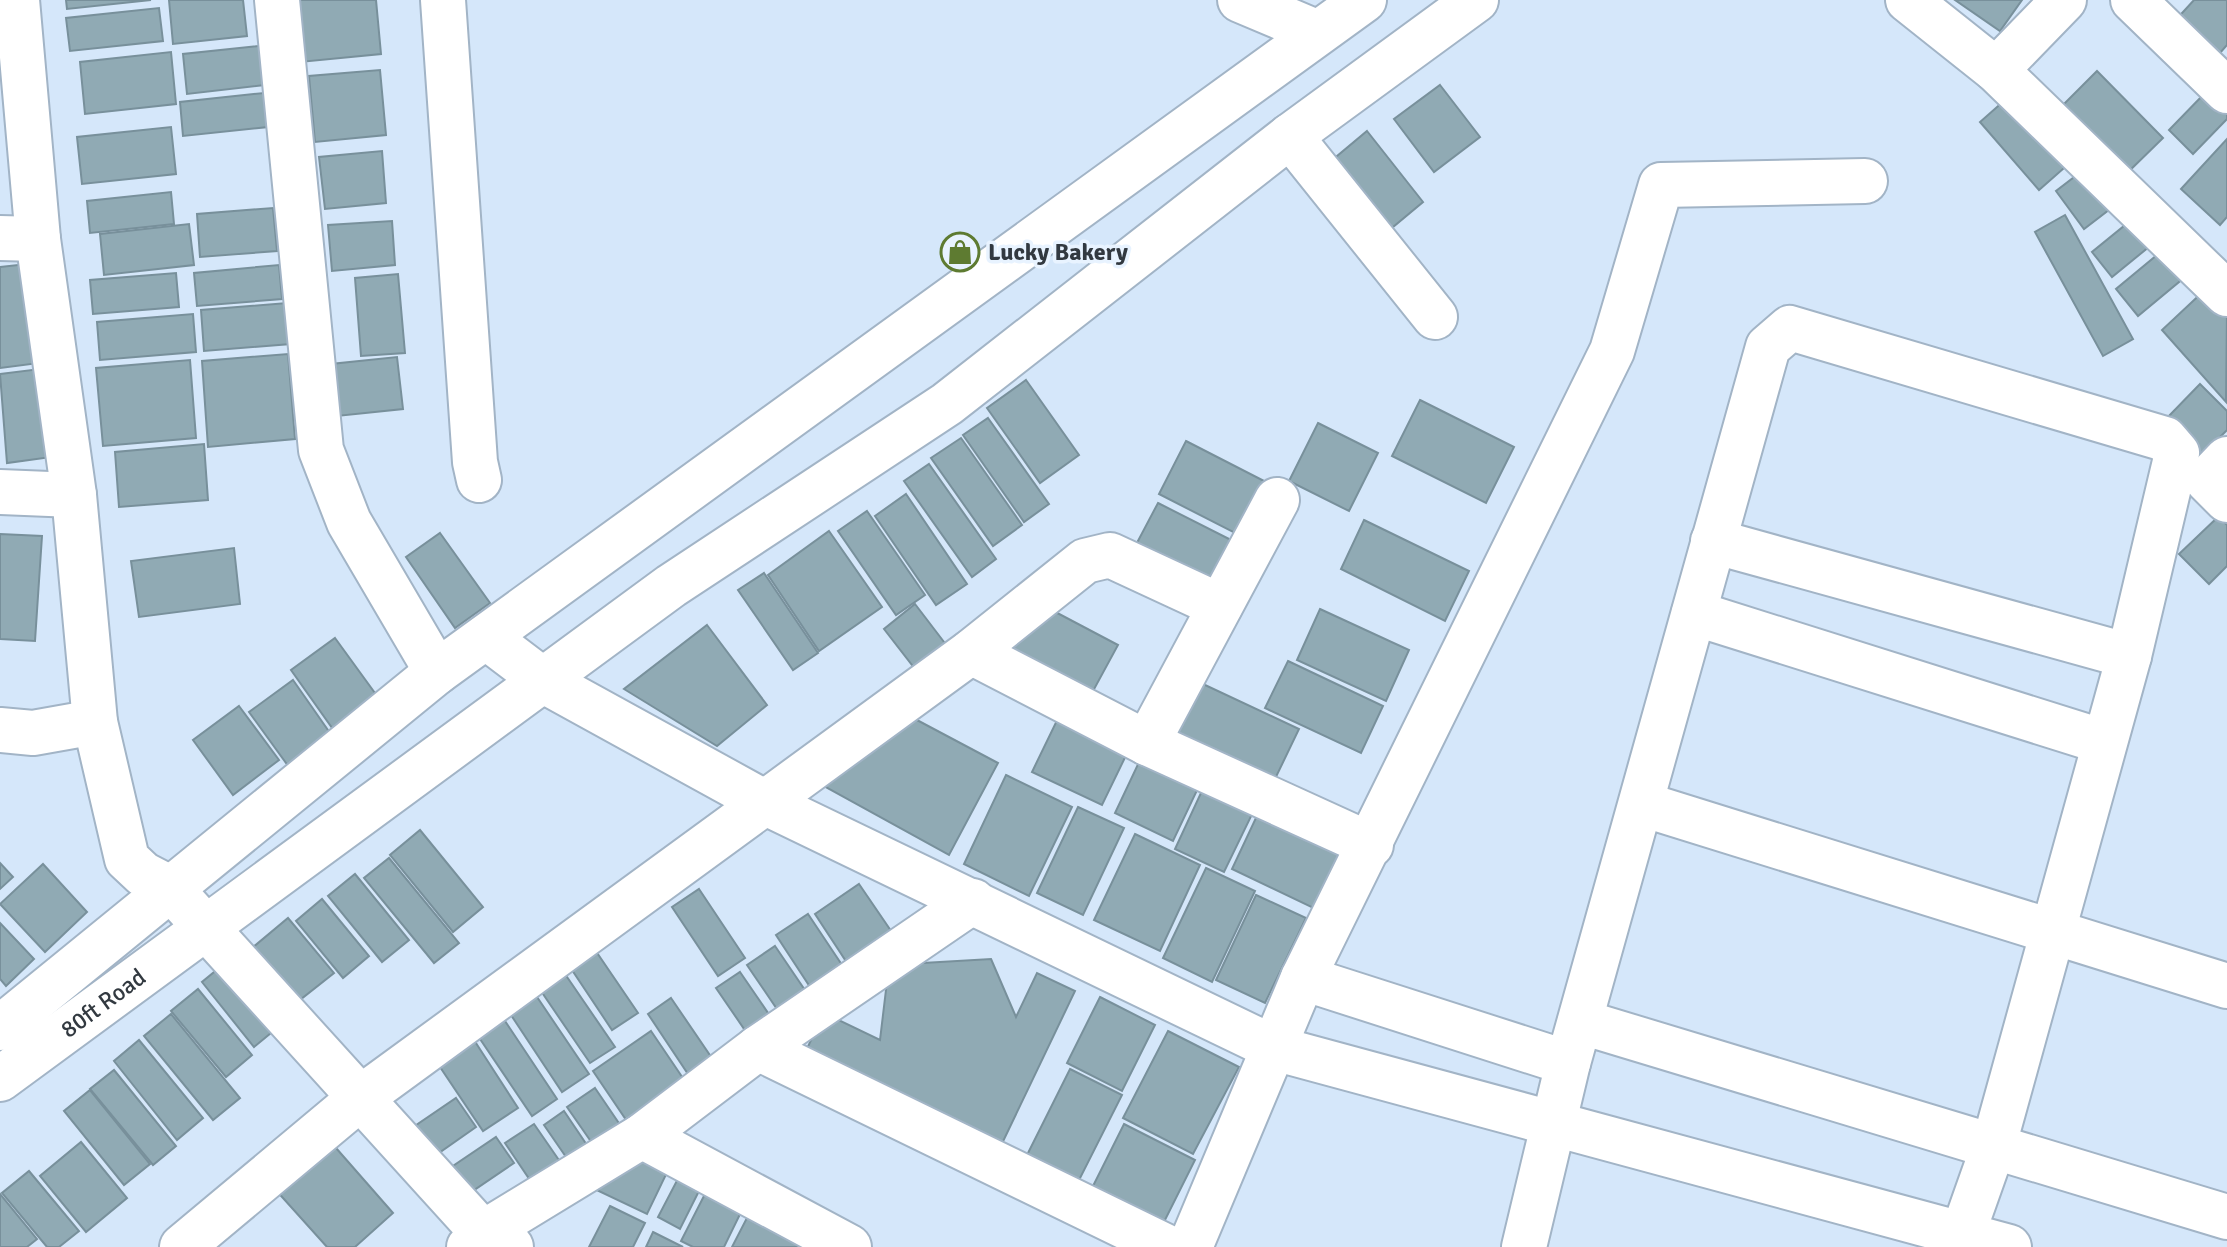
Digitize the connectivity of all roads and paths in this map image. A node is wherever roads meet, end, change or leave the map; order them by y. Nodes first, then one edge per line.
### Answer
1 (17, 0) edge
2 (277, 0) edge
3 (443, 0) edge
4 (1240, 0) edge
5 (1364, 0) edge
6 (1476, 0) edge
7 (1908, 0) edge
8 (2064, 0) edge
9 (2133, 0) edge
10 (1316, 32) junction
11 (1996, 70) junction
12 (1362, 84) junction
13 (2227, 91) edge
14 (1290, 136) junction
15 (1865, 181) dead end
16 (19, 239) edge
17 (2227, 294) edge
18 (1435, 317) dead end
19 (2227, 459) edge
20 (479, 480) dead end
21 (0, 492) edge
22 (74, 495) junction
23 (1277, 500) dead end
24 (2227, 500) edge
25 (1713, 541) junction
26 (1220, 606) junction
27 (1694, 613) junction
28 (486, 637) junction
29 (971, 652) junction
30 (2129, 656) junction
31 (437, 672) junction
32 (544, 681) junction
33 (95, 722) junction
34 (16, 731) edge
35 (2104, 742) junction
36 (1147, 743) junction
37 (0, 762) edge
38 (764, 802) junction
39 (1642, 804) junction
40 (1371, 845) junction
41 (170, 888) junction
42 (973, 901) junction
43 (205, 927) junction
44 (2051, 932) junction
45 (1303, 978) junction
46 (2227, 986) edge
47 (1582, 1022) junction
48 (0, 1028) edge
49 (758, 1048) junction
50 (1274, 1048) junction
51 (1568, 1063) junction
52 (0, 1079) edge
53 (359, 1099) junction
54 (1553, 1122) junction
55 (642, 1136) junction
56 (1993, 1148) junction
57 (2227, 1217) edge
58 (1959, 1240) edge
59 (488, 1242) edge
60 (182, 1247) edge
61 (849, 1247) edge
62 (1167, 1247) edge
63 (1190, 1247) edge
64 (1524, 1247) edge
65 (2009, 1247) edge

1 - 16 street
2 - 31 street
3 - 20 street
4 - 10 street
5 - 10 street
6 - 12 street, 80ft Road
7 - 11 street
8 - 11 street
9 - 13 street
10 - 12 street
10 - 28 street
11 - 17 street
12 - 14 street, 80ft Road
14 - 18 street
14 - 32 street, 80ft Road
15 - 40 street
16 - 22 street
19 - 24 street
21 - 22 street
22 - 33 street
23 - 26 street
25 - 27 street
25 - 30 street
25 - 30 street
26 - 29 street
26 - 36 street
27 - 35 street
27 - 39 street
28 - 31 street
28 - 32 street
29 - 36 street
29 - 38 street
30 - 35 street
31 - 41 street
32 - 38 street
32 - 43 street, 80ft Road
33 - 34 street
33 - 41 street
34 - 37 street
35 - 44 street
36 - 40 street
38 - 42 street
38 - 53 street
39 - 44 street
39 - 47 street
40 - 45 street
41 - 43 street
41 - 48 street
42 - 49 street
42 - 50 street
43 - 52 street, 80ft Road
43 - 53 street
44 - 46 street
44 - 56 street
45 - 50 street
45 - 51 street
47 - 51 street
47 - 56 street
49 - 55 street
49 - 62 street
50 - 54 street
50 - 63 street
51 - 54 street
53 - 59 street
53 - 60 street
54 - 58 street
54 - 64 street
55 - 59 street
55 - 61 street
56 - 57 street
56 - 58 street
58 - 65 street

